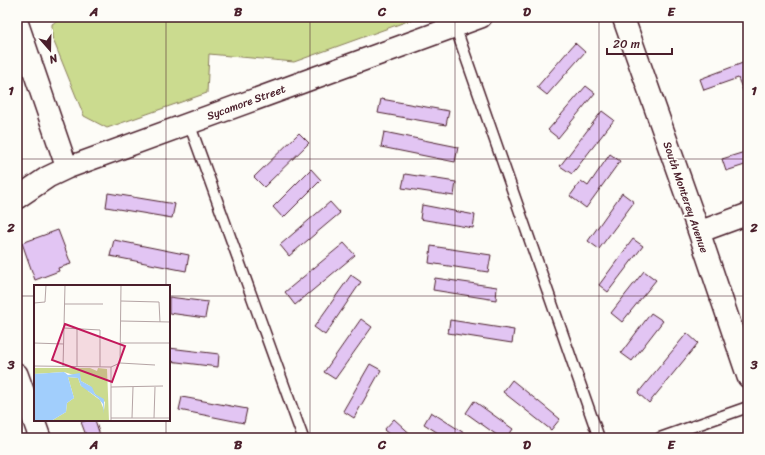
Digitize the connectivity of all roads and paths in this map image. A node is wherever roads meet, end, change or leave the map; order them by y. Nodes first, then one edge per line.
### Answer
1 (481, 17) edge
2 (623, 17) edge
3 (17, 22) edge
4 (455, 26) junction
5 (189, 123) junction
6 (67, 168) junction
7 (17, 198) edge
8 (748, 214) edge
9 (699, 232) junction
10 (17, 374) edge
11 (748, 377) edge
12 (748, 407) edge
13 (40, 438) edge
14 (303, 438) edge
15 (599, 438) edge
16 (660, 438) edge

1 - 4 street, Sycamore Street
2 - 9 street, South Monterey Avenue
3 - 6 street
4 - 5 street, Sycamore Street
4 - 15 lane
5 - 6 street, Sycamore Street
5 - 14 lane
6 - 7 street, Sycamore Street
8 - 9 street
9 - 11 street, South Monterey Avenue
10 - 13 street
12 - 16 lane

